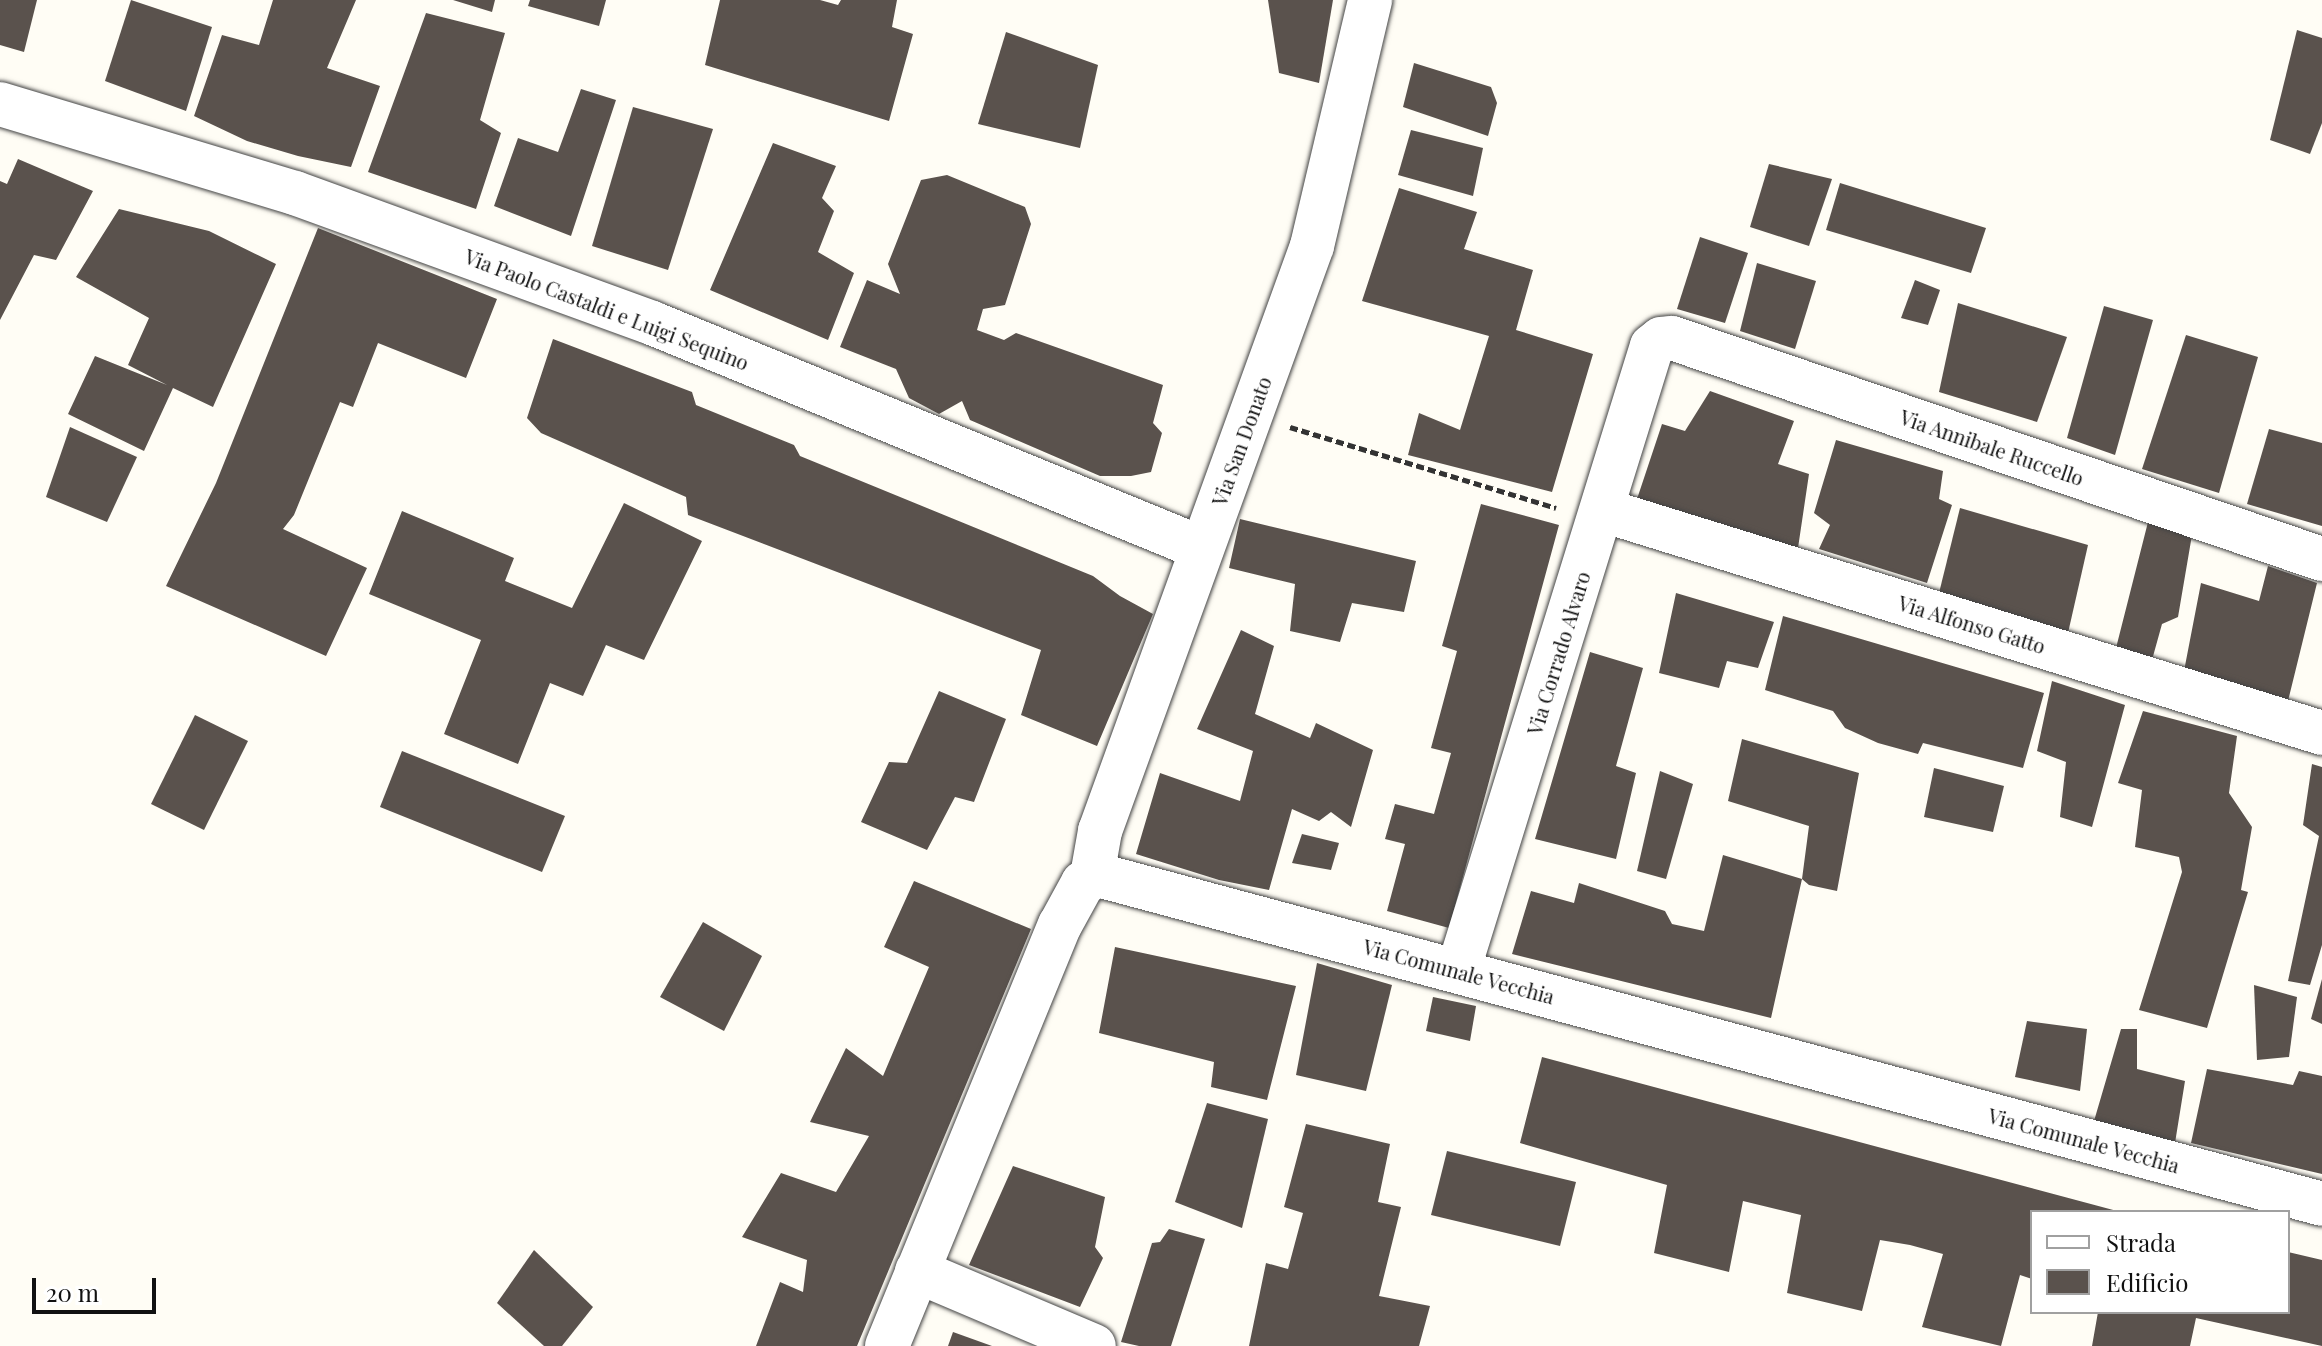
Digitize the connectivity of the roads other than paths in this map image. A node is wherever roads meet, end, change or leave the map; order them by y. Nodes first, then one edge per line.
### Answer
1 (1370, 0) edge
2 (0, 104) edge
3 (1661, 339) joint
4 (1610, 519) junction
5 (1201, 548) junction
6 (2322, 559) edge
7 (2322, 733) edge
8 (1092, 876) junction
9 (1458, 971) junction
10 (2322, 1204) edge
11 (917, 1271) junction
12 (887, 1346) edge
13 (1094, 1346) edge

1 - 5 street, Via San Donato
2 - 5 street, Via Paolo Castaldi e Luigi Sequino
3 - 4 street, Via Corrado Alvaro
3 - 6 street, Via Annibale Ruccello
4 - 7 street, Via Alfonso Gatto
4 - 9 street, Via Corrado Alvaro
5 - 8 street, Via San Donato
8 - 9 street, Via Comunale Vecchia
8 - 11 street
9 - 10 street, Via Comunale Vecchia
11 - 12 street
11 - 13 street

